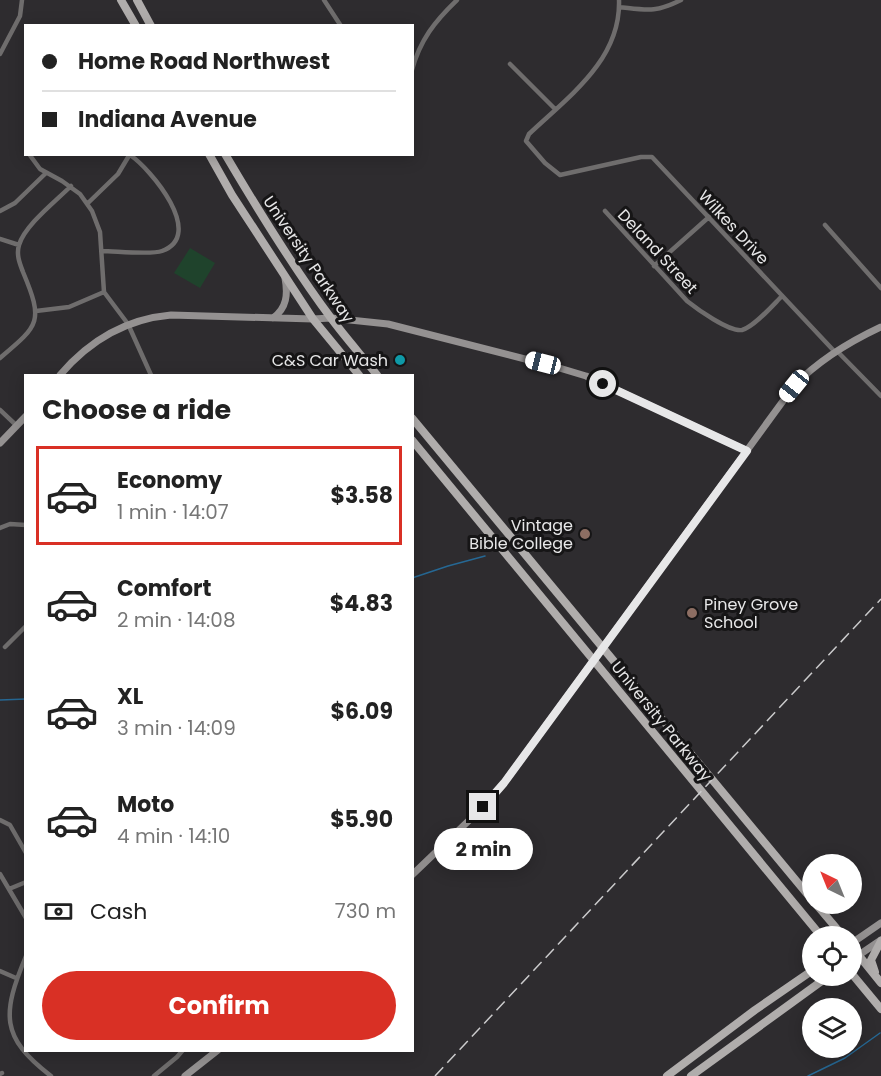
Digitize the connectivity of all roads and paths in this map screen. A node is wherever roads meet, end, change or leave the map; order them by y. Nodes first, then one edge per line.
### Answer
1 (21, 0) edge
2 (122, 0) edge
3 (137, 0) edge
4 (324, 0) edge
5 (457, 0) edge
6 (619, 0) edge
7 (681, 0) edge
8 (619, 7) junction
9 (135, 24) edge
10 (150, 24) edge
11 (339, 24) edge
12 (0, 54) edge
13 (510, 64) dead end
14 (414, 66) edge
15 (555, 110) junction
16 (30, 156) edge
17 (129, 156) edge
18 (131, 156) edge
19 (210, 156) edge
20 (226, 156) edge
21 (46, 173) junction
22 (71, 186) junction
23 (88, 203) junction
24 (0, 211) edge
25 (605, 212) dead end
26 (709, 217) junction
27 (825, 225) dead end
28 (0, 239) edge
29 (19, 245) junction
30 (102, 250) junction
31 (654, 266) junction
32 (284, 275) junction
33 (881, 288) edge
34 (104, 292) junction
35 (782, 296) junction
36 (36, 311) junction
37 (273, 318) junction
38 (331, 318) junction
39 (313, 319) junction
40 (128, 324) junction
41 (881, 327) edge
42 (836, 352) junction
43 (0, 358) edge
44 (61, 374) edge
45 (151, 374) edge
46 (358, 374) edge
47 (376, 374) edge
48 (881, 396) edge
49 (0, 410) edge
50 (24, 418) edge
51 (414, 420) edge
52 (17, 426) junction
53 (414, 442) edge
54 (0, 444) edge
55 (747, 451) junction
56 (24, 525) edge
57 (0, 528) edge
58 (24, 628) edge
59 (5, 646) dead end
60 (0, 820) edge
61 (24, 850) edge
62 (414, 873) edge
63 (0, 874) edge
64 (24, 883) edge
65 (802, 888) edge
66 (9, 889) junction
67 (824, 914) edge
68 (24, 915) edge
69 (881, 923) edge
70 (813, 926) edge
71 (834, 926) edge
72 (862, 937) edge
73 (881, 940) edge
74 (862, 953) edge
75 (24, 960) edge
76 (862, 965) edge
77 (0, 971) edge
78 (16, 978) junction
79 (802, 978) edge
80 (879, 981) edge
81 (815, 986) edge
82 (862, 986) edge
83 (881, 1010) edge
84 (181, 1052) edge
85 (215, 1052) edge
86 (51, 1076) edge
87 (154, 1076) edge
88 (184, 1076) edge
89 (667, 1076) edge
90 (691, 1076) edge

1 - 12 street
2 - 9 main road
3 - 10 main road
4 - 11 street
5 - 14 street
6 - 8 street
7 - 8 street
8 - 15 street
13 - 15 street
15 - 26 street, Wilkes Drive
16 - 21 street
17 - 23 street
18 - 30 street
19 - 32 main road, University Parkway
20 - 38 main road, University Parkway
21 - 22 street
21 - 24 street
22 - 23 street
22 - 29 street
23 - 30 street
25 - 31 street, Deland Street
26 - 31 street
26 - 35 street, Wilkes Drive
27 - 33 street
28 - 29 street
29 - 36 street
30 - 34 street
31 - 35 street, Deland Street
32 - 37 main road
32 - 39 main road, University Parkway
34 - 36 street
34 - 40 street
35 - 42 street, Wilkes Drive
36 - 43 street
37 - 39 main road
37 - 40 main road
38 - 39 main road
38 - 47 main road, University Parkway
38 - 55 main road
39 - 46 main road, University Parkway
40 - 44 main road
40 - 45 street
41 - 42 main road
42 - 48 street, Wilkes Drive
42 - 55 main road
49 - 52 street
50 - 52 main road
51 - 65 main road, University Parkway
52 - 54 main road
53 - 70 main road, University Parkway
55 - 62 main road
56 - 57 street
58 - 59 street
60 - 61 street
63 - 66 street
64 - 66 street
66 - 68 street
67 - 71 main road, University Parkway
69 - 72 main road
73 - 74 main road
73 - 80 main road
75 - 78 street
76 - 80 main road
77 - 78 street
78 - 86 street
79 - 89 main road
81 - 90 main road
82 - 83 main road
84 - 87 street
85 - 88 main road

